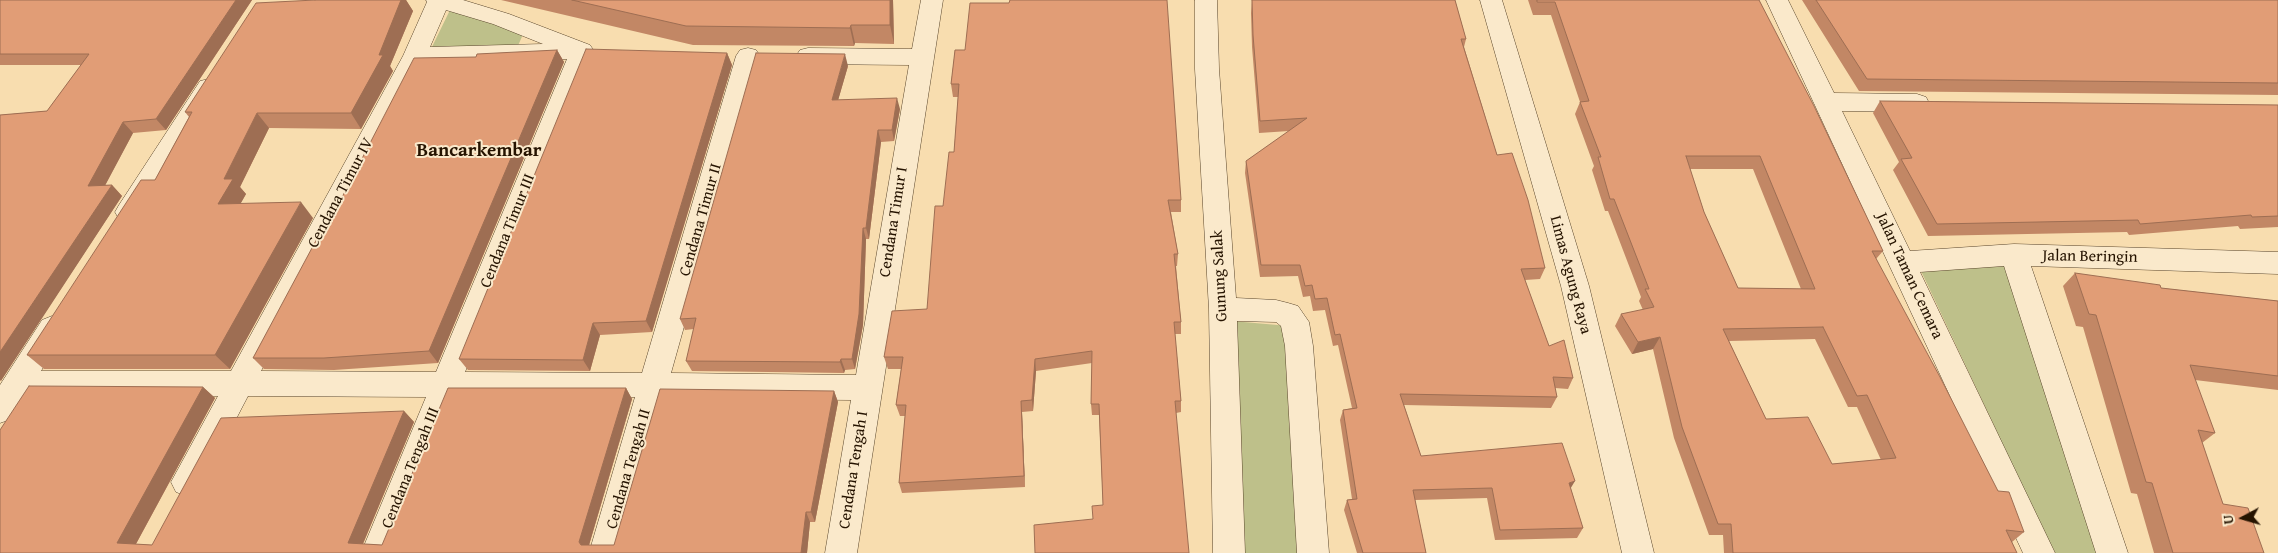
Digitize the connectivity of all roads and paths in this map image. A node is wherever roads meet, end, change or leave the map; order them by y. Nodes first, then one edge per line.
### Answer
1 (438, 0) edge
2 (932, 0) edge
3 (1206, 0) edge
4 (1491, 0) edge
5 (1777, 0) edge
6 (591, 51) junction
7 (415, 56) junction
8 (921, 57) junction
9 (224, 63) edge
10 (1826, 102) junction
11 (1944, 103) edge
12 (115, 231) edge
13 (2014, 255) junction
14 (1902, 262) junction
15 (2278, 263) edge
16 (1223, 310) junction
17 (64, 311) edge
18 (17, 383) junction
19 (238, 384) junction
20 (446, 384) junction
21 (653, 385) junction
22 (867, 388) junction
23 (0, 410) edge
24 (176, 502) edge
25 (377, 553) edge
26 (605, 553) edge
27 (841, 553) edge
28 (1229, 553) edge
29 (1313, 553) edge
30 (1638, 553) edge
31 (2039, 553) edge
32 (2112, 553) edge

1 - 6 street
1 - 7 street, Cendana Timur IV
2 - 8 street, Cendana Timur I
3 - 16 street, Gunung Salak
4 - 30 street, Limas Agung Raya
5 - 10 street, Jalan Taman Cemara
6 - 7 street
6 - 20 street, Cendana Timur III
7 - 19 street, Cendana Timur IV
8 - 21 street, Cendana Timur II
8 - 22 street, Cendana Timur I
9 - 12 street
10 - 11 street
10 - 14 street, Jalan Taman Cemara
13 - 14 street, Jalan Beringin
13 - 15 street, Jalan Beringin
13 - 32 street
14 - 31 street, Jalan Taman Cemara
16 - 28 street, Gunung Salak
16 - 29 street
17 - 18 street
18 - 19 street
18 - 23 street
19 - 20 street
19 - 24 street, Cendana Timur IV
20 - 21 street
20 - 25 street, Cendana Tengah III
21 - 22 street
21 - 26 street, Cendana Tengah II
22 - 27 street, Cendana Tengah I

